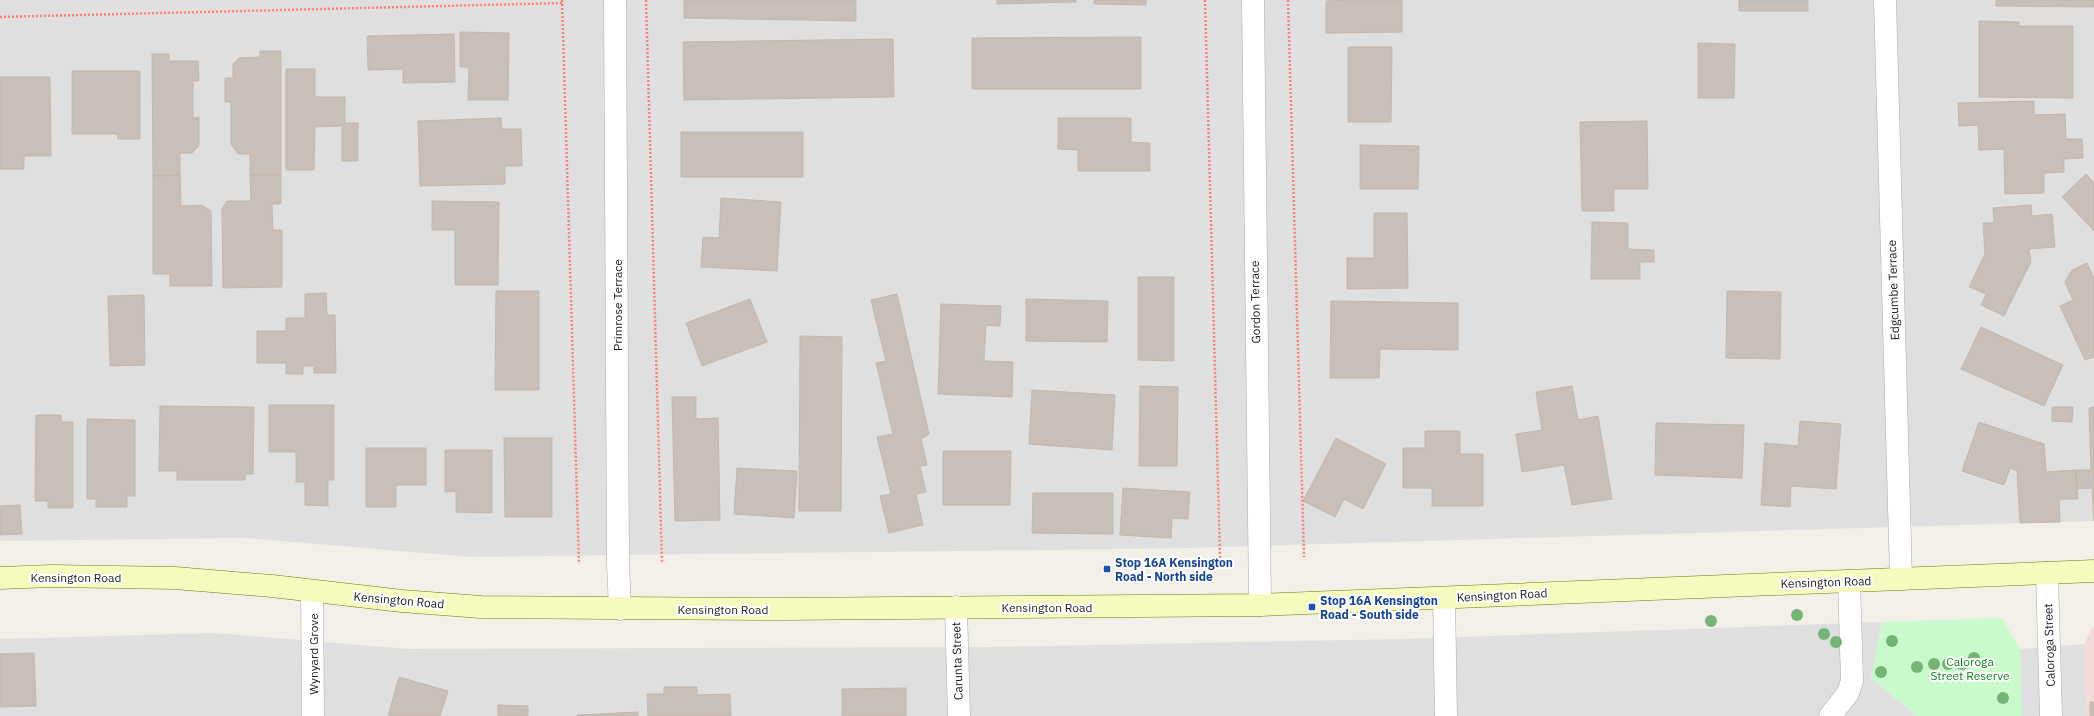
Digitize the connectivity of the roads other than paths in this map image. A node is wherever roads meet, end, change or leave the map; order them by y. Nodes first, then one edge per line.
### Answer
1 (615, 0) edge
2 (1253, 0) edge
3 (1885, 0) edge
4 (2094, 571) edge
5 (2047, 573) junction
6 (0, 578) edge
7 (1901, 579) junction
8 (1848, 581) junction
9 (312, 592) junction
10 (1444, 598) junction
11 (1260, 605) junction
12 (956, 607) junction
13 (620, 610) junction
14 (313, 716) edge
15 (959, 716) edge
16 (1446, 716) edge
17 (1830, 716) edge
18 (2051, 716) edge

1 - 13 street, Primrose Terrace
2 - 11 street, Gordon Terrace
3 - 7 street, Edgcumbe Terrace
4 - 5 main road, Kensington Road
5 - 7 main road, Kensington Road
5 - 18 street, Caloroga Street
6 - 9 main road, Kensington Road
7 - 8 main road, Kensington Road
8 - 10 main road, Kensington Road
8 - 17 street
9 - 13 main road, Kensington Road
9 - 14 street, Wynyard Grove
10 - 11 main road, Kensington Road
10 - 16 street
11 - 12 main road, Kensington Road
12 - 13 main road, Kensington Road
12 - 15 street, Carunta Street

